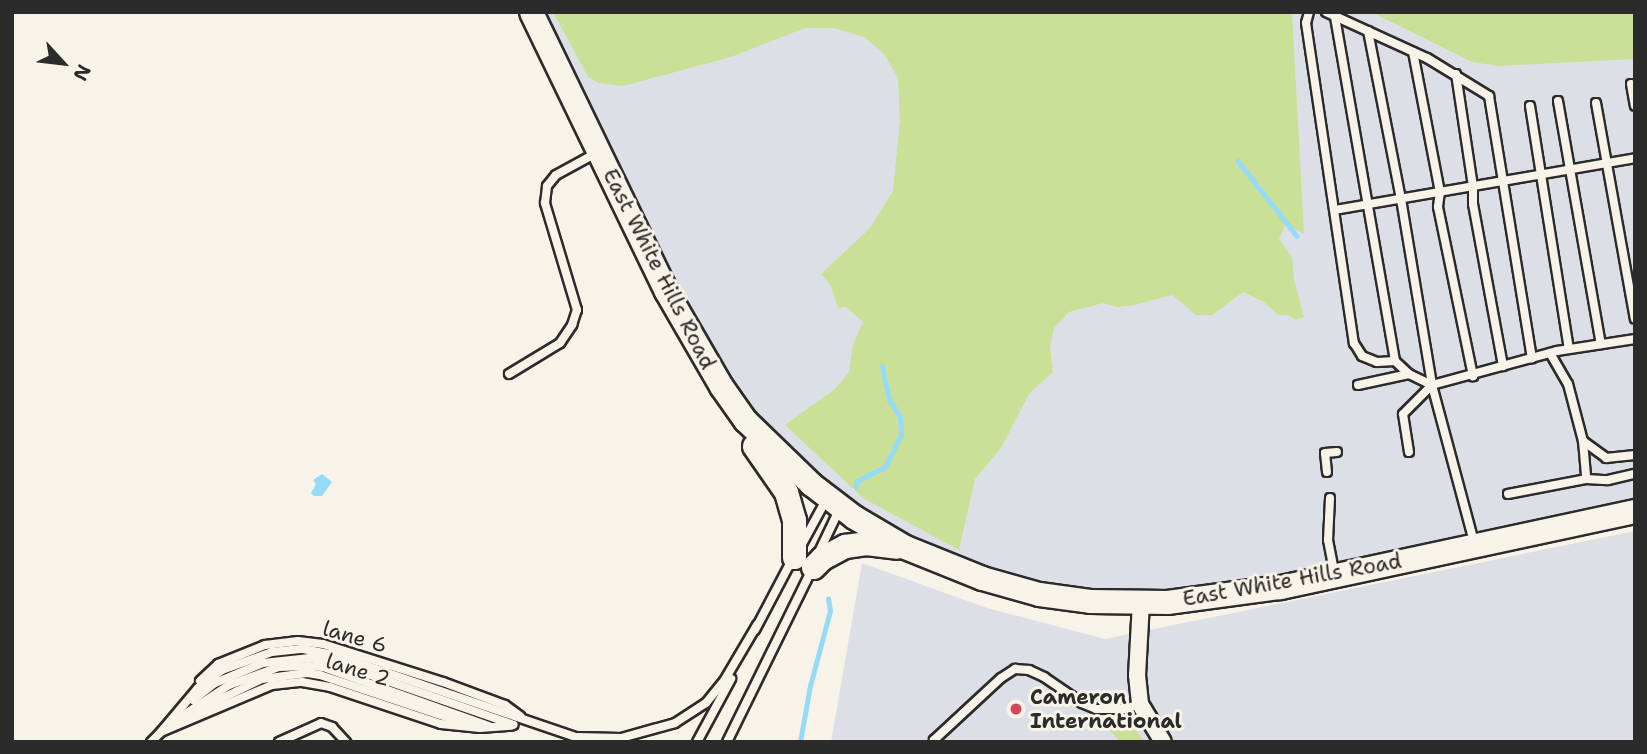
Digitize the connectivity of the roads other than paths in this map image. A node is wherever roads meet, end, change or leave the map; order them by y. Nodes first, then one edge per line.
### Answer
1 (531, 12) edge
2 (1309, 12) edge
3 (1326, 12) edge
4 (1335, 16) junction
5 (1368, 31) junction
6 (1413, 52) junction
7 (1456, 74) junction
8 (1631, 84) dead end
9 (1558, 101) dead end
10 (1596, 103) dead end
11 (1530, 106) dead end
12 (1635, 106) edge
13 (598, 151) junction
14 (1635, 158) edge
15 (1606, 163) junction
16 (1572, 169) junction
17 (1543, 174) junction
18 (1503, 181) junction
19 (1473, 186) junction
20 (1440, 192) junction
21 (1401, 199) junction
22 (1370, 204) junction
23 (1335, 210) junction
24 (1635, 319) edge
25 (1635, 339) edge
26 (1601, 344) junction
27 (1569, 349) junction
28 (1550, 353) junction
29 (1532, 358) junction
30 (1395, 361) junction
31 (1503, 366) junction
32 (509, 374) dead end
33 (1409, 374) junction
34 (1473, 376) junction
35 (1358, 385) dead end
36 (1432, 385) junction
37 (745, 420) junction
38 (1583, 441) junction
39 (1337, 452) dead end
40 (1409, 452) dead end
41 (1635, 455) edge
42 (1327, 472) dead end
43 (1635, 474) edge
44 (1586, 479) junction
45 (1508, 494) dead end
46 (1330, 498) dead end
47 (834, 502) junction
48 (1635, 511) edge
49 (1475, 546) junction
50 (905, 547) junction
51 (803, 562) junction
52 (1335, 574) junction
53 (1141, 602) junction
54 (757, 625) junction
55 (227, 682) junction
56 (437, 702) junction
57 (1140, 705) junction
58 (530, 722) junction
59 (514, 725) junction
60 (494, 727) junction
61 (160, 733) junction
62 (575, 739) edge
63 (605, 741) edge
64 (151, 742) edge
65 (279, 742) edge
66 (346, 742) edge
67 (697, 742) edge
68 (727, 742) edge
69 (936, 742) edge
70 (1163, 742) edge

1 - 13 main road, East White Hills Road
2 - 23 lane
3 - 4 lane
4 - 5 lane
4 - 22 lane
5 - 6 lane
5 - 21 lane
6 - 7 lane
6 - 20 lane
7 - 18 lane
7 - 19 lane
8 - 12 lane
9 - 16 lane
10 - 15 lane
11 - 17 lane
13 - 32 lane
13 - 37 main road, East White Hills Road
14 - 15 lane
15 - 16 lane
15 - 24 lane
16 - 17 lane
16 - 26 lane
17 - 18 lane
17 - 27 lane
18 - 19 lane
18 - 29 lane
19 - 20 lane
19 - 31 lane
20 - 21 lane
20 - 34 lane
21 - 22 lane
21 - 36 lane
22 - 23 lane
22 - 30 lane
23 - 30 lane
25 - 26 lane
26 - 27 lane
27 - 28 lane
28 - 29 lane
28 - 38 lane
29 - 31 lane
30 - 33 lane
31 - 34 lane
33 - 35 lane
33 - 36 lane
34 - 36 lane
36 - 40 lane
36 - 49 lane
37 - 47 main road, East White Hills Road
37 - 51 main road
38 - 41 lane
38 - 44 lane
39 - 42 lane
43 - 44 lane
44 - 45 lane
46 - 52 lane
47 - 50 main road, East White Hills Road
47 - 51 lane
47 - 51 lane
48 - 49 main road, East White Hills Road
49 - 52 main road, East White Hills Road
50 - 51 main road
50 - 53 main road, East White Hills Road
51 - 54 lane
51 - 68 lane
52 - 53 main road, East White Hills Road
53 - 57 street
54 - 63 lane
54 - 67 lane
55 - 56 lane
55 - 56 lane
55 - 56 lane
55 - 61 lane
55 - 61 lane
55 - 61 lane
56 - 58 lane
56 - 59 lane
56 - 60 lane
56 - 60 lane
57 - 69 lane
57 - 70 street
58 - 59 lane
58 - 62 lane
59 - 60 lane
61 - 64 lane
62 - 63 lane
65 - 66 lane

